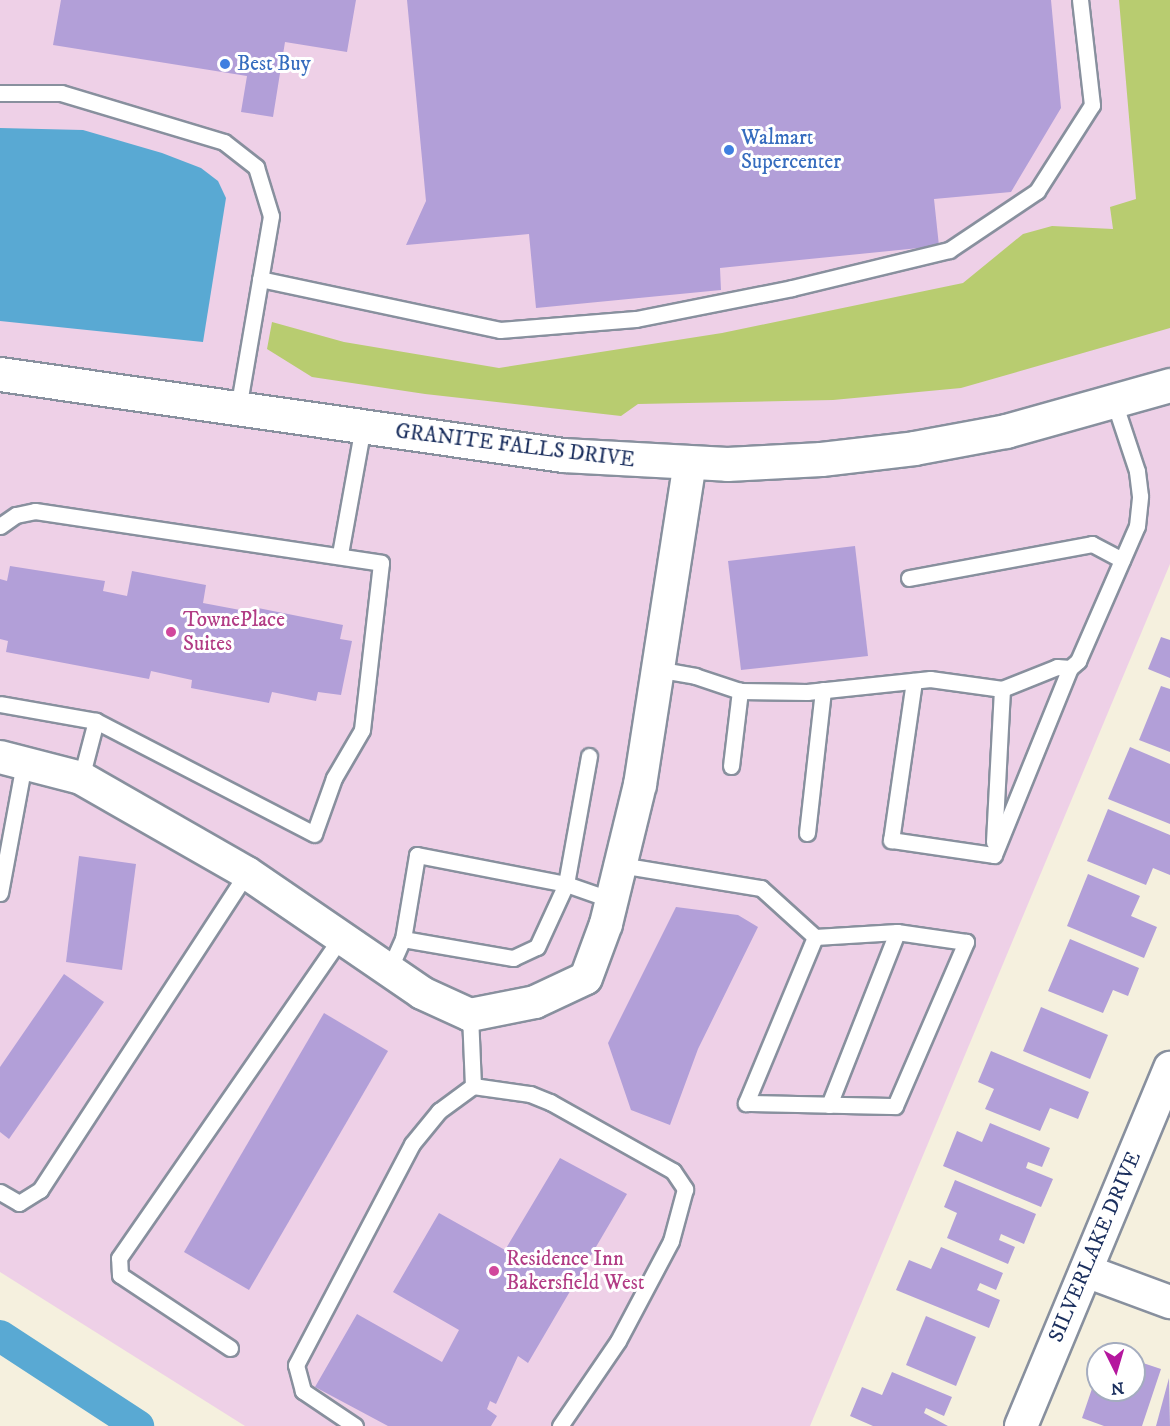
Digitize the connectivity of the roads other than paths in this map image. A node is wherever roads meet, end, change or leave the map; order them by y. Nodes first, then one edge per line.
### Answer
1 (1080, 0) edge
2 (0, 93) edge
3 (260, 279) junction
4 (0, 374) edge
5 (1170, 386) edge
6 (1114, 402) junction
7 (238, 409) junction
8 (363, 426) junction
9 (690, 463) junction
10 (0, 526) edge
11 (340, 554) junction
12 (1122, 560) junction
13 (909, 578) dead end
14 (1070, 668) junction
15 (656, 669) junction
16 (914, 681) junction
17 (1002, 689) junction
18 (823, 690) junction
19 (740, 691) junction
20 (0, 704) edge
21 (96, 722) junction
22 (590, 756) dead end
23 (12, 760) edge
24 (731, 766) dead end
25 (81, 778) junction
26 (807, 833) dead end
27 (5, 835) edge
28 (994, 855) junction
29 (620, 865) junction
30 (247, 873) junction
31 (566, 884) junction
32 (0, 893) edge
33 (612, 900) junction
34 (897, 932) junction
35 (341, 937) junction
36 (815, 937) junction
37 (403, 939) junction
38 (389, 970) junction
39 (470, 1015) junction
40 (1170, 1068) edge
41 (473, 1086) junction
42 (829, 1105) junction
43 (0, 1192) edge
44 (1086, 1270) junction
45 (1170, 1302) edge
46 (230, 1348) dead end
47 (355, 1426) edge
48 (560, 1426) edge
49 (1021, 1426) edge

1 - 3 lane
2 - 3 lane
3 - 7 lane
4 - 7 street, GRANITE FALLS DRIVE
5 - 6 street, GRANITE FALLS DRIVE
6 - 9 street, GRANITE FALLS DRIVE
6 - 12 lane
7 - 8 street, GRANITE FALLS DRIVE
8 - 9 street, GRANITE FALLS DRIVE
8 - 11 lane
9 - 15 street
10 - 11 lane
11 - 21 lane
12 - 13 lane
12 - 14 lane
14 - 17 lane
14 - 28 lane
15 - 19 lane
15 - 29 street
16 - 17 lane
16 - 18 lane
16 - 28 lane
17 - 28 lane
18 - 19 lane
18 - 26 lane
19 - 24 lane
20 - 21 lane
21 - 25 lane
22 - 31 lane
23 - 25 street
23 - 27 lane
25 - 30 street
27 - 32 lane
29 - 33 street
29 - 36 lane
30 - 35 street
30 - 43 lane
31 - 33 lane
31 - 37 lane
31 - 37 lane
33 - 39 street
34 - 36 lane
34 - 42 lane
34 - 42 lane
35 - 38 street
35 - 46 lane
36 - 42 lane
37 - 38 lane
38 - 39 street
39 - 41 lane
40 - 44 street, SILVERLAKE DRIVE
41 - 47 lane
41 - 48 lane
44 - 45 street
44 - 49 street, SILVERLAKE DRIVE

